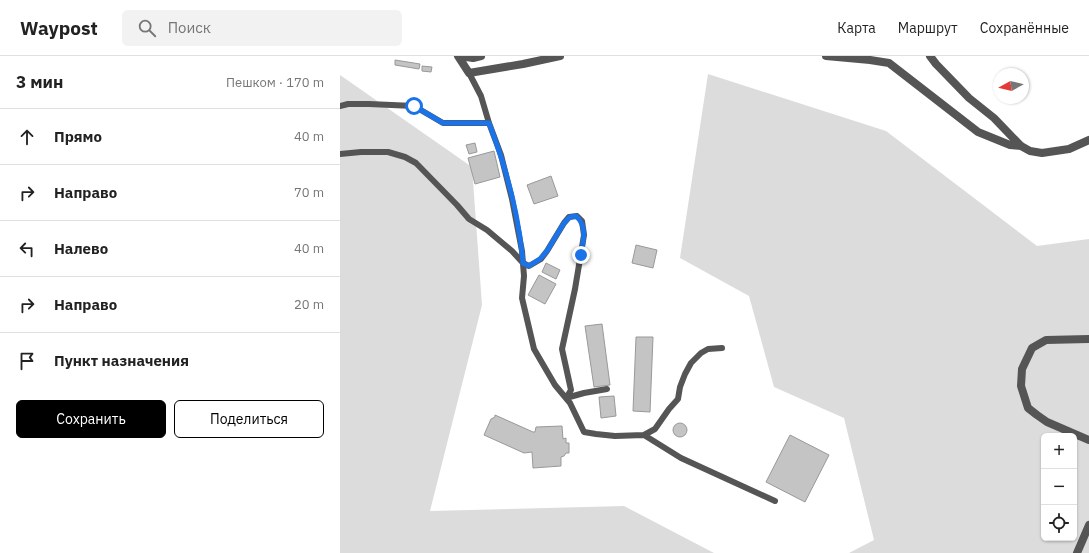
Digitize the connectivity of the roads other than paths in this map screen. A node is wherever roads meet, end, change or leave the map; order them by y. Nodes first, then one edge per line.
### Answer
1 (459, 56) edge
2 (481, 56) edge
3 (560, 56) edge
4 (826, 56) edge
5 (930, 56) edge
6 (469, 73) junction
7 (340, 106) edge
8 (489, 123) junction
9 (1089, 140) edge
10 (1021, 146) junction
11 (340, 154) edge
12 (523, 263) junction
13 (1089, 339) edge
14 (722, 348) dead end
15 (607, 389) dead end
16 (566, 398) junction
17 (644, 435) junction
18 (1089, 440) edge
19 (775, 501) dead end
20 (1089, 525) edge
21 (1077, 553) edge

1 - 2 street
1 - 6 street
3 - 6 street
4 - 10 street
5 - 10 street
6 - 8 lane
7 - 8 lane
8 - 12 lane
9 - 10 street
11 - 12 lane
12 - 16 lane
12 - 16 lane
13 - 18 street
14 - 17 lane
15 - 16 lane
16 - 17 lane
17 - 19 lane
20 - 21 street

